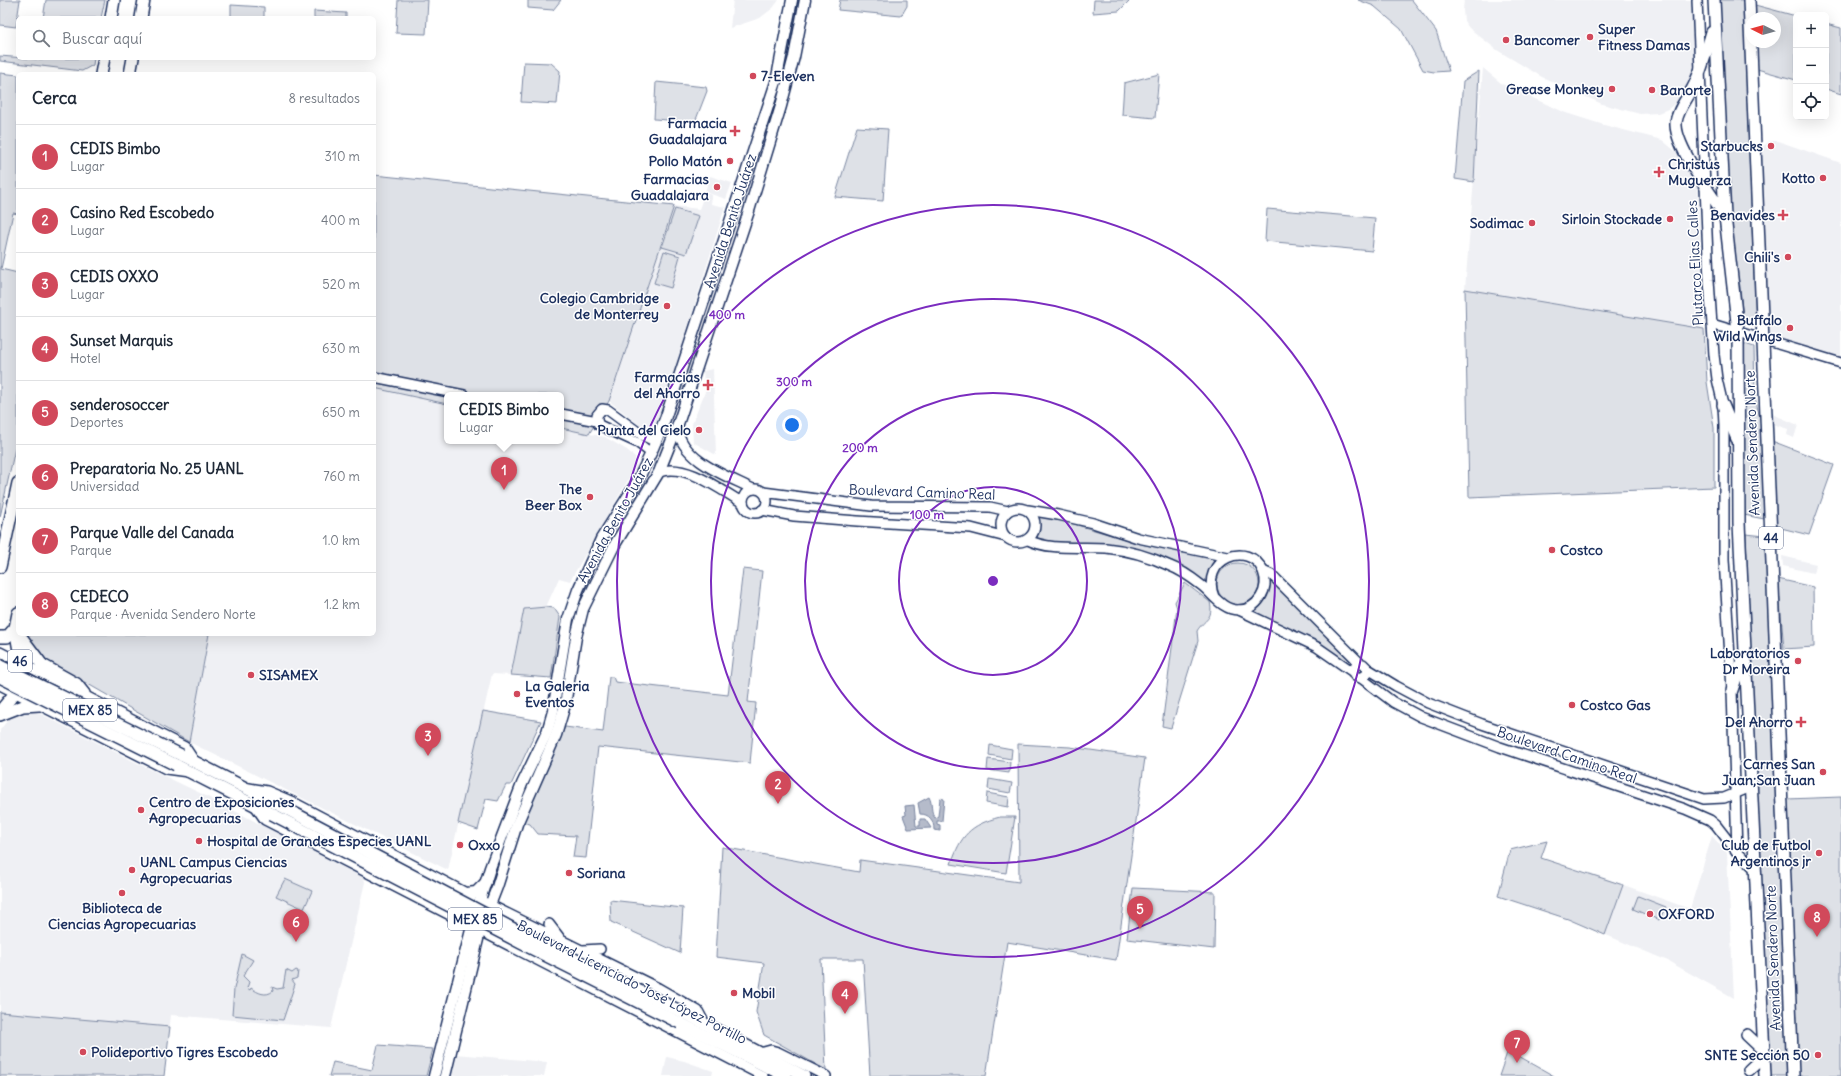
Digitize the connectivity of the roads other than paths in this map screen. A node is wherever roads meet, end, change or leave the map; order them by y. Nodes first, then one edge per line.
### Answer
1 (114, 0) edge
2 (144, 0) edge
3 (792, 0) edge
4 (805, 0) edge
5 (1697, 0) edge
6 (1714, 0) edge
7 (1749, 0) edge
8 (111, 16) edge
9 (140, 16) edge
10 (1715, 24) junction
11 (104, 60) edge
12 (133, 60) edge
13 (1700, 71) junction
14 (101, 72) edge
15 (130, 72) edge
16 (776, 82) junction
17 (781, 106) junction
18 (1706, 185) junction
19 (1725, 216) junction
20 (1712, 324) junction
21 (1738, 331) junction
22 (1764, 339) junction
23 (1841, 363) edge
24 (376, 377) edge
25 (449, 392) edge
26 (1723, 405) junction
27 (564, 415) edge
28 (597, 421) junction
29 (677, 427) junction
30 (656, 442) junction
31 (1740, 446) junction
32 (651, 453) junction
33 (660, 472) junction
34 (637, 482) junction
35 (753, 489) junction
36 (648, 490) junction
37 (16, 492) edge
38 (763, 492) junction
39 (743, 503) junction
40 (762, 510) junction
41 (1028, 510) junction
42 (1008, 511) junction
43 (1006, 537) junction
44 (1028, 540) junction
45 (1228, 557) junction
46 (1, 562) edge
47 (1263, 571) junction
48 (1214, 597) junction
49 (572, 606) junction
50 (583, 609) junction
51 (1239, 610) junction
52 (16, 632) edge
53 (18, 636) edge
54 (20, 636) edge
55 (0, 637) edge
56 (0, 652) edge
57 (1744, 653) junction
58 (21, 662) junction
59 (41, 663) junction
60 (0, 666) edge
61 (1364, 666) junction
62 (1353, 672) junction
63 (0, 677) edge
64 (52, 678) junction
65 (1361, 678) junction
66 (0, 685) edge
67 (1732, 690) junction
68 (15, 693) junction
69 (87, 696) junction
70 (38, 705) junction
71 (0, 711) edge
72 (0, 715) edge
73 (1482, 724) junction
74 (1477, 738) junction
75 (1606, 765) junction
76 (193, 767) junction
77 (1601, 781) junction
78 (1751, 787) junction
79 (244, 788) junction
80 (1736, 794) junction
81 (254, 804) junction
82 (514, 807) junction
83 (274, 809) junction
84 (517, 824) junction
85 (504, 829) junction
86 (495, 852) junction
87 (1737, 852) junction
88 (504, 862) junction
89 (1754, 868) junction
90 (486, 882) junction
91 (466, 893) junction
92 (485, 903) junction
93 (456, 918) junction
94 (526, 923) junction
95 (549, 924) dead end
96 (476, 928) junction
97 (559, 938) junction
98 (515, 949) junction
99 (600, 949) dead end
100 (582, 950) junction
101 (682, 1018) junction
102 (705, 1024) junction
103 (1747, 1035) dead end
104 (760, 1053) junction
105 (1764, 1054) junction
106 (1749, 1070) dead end
107 (434, 1076) edge
108 (445, 1076) edge
109 (763, 1076) edge
110 (784, 1076) edge
111 (804, 1076) edge
112 (826, 1076) edge
113 (1765, 1076) edge
114 (1793, 1076) edge

1 - 8 main road
2 - 9 main road
3 - 16 main road, Avenida Benito Juárez
4 - 17 main road, Avenida Benito Juárez
5 - 13 street, Plutarco Elias Calles
6 - 10 main road, 44
7 - 22 main road, Avenida Sendero Norte / 44
10 - 13 main road
10 - 19 main road, 44
11 - 14 main road
12 - 15 main road
13 - 18 street, Plutarco Elias Calles
13 - 18 main road
16 - 17 main road
16 - 30 main road, Avenida Benito Juárez
17 - 29 main road, Avenida Benito Juárez
18 - 19 main road
18 - 20 street, Plutarco Elias Calles
19 - 21 main road, 44
20 - 21 street
20 - 26 street, Plutarco Elias Calles
21 - 22 street
21 - 31 main road, Avenida Sendero Norte / 44
22 - 23 street
22 - 114 main road, Avenida Sendero Norte / 44
24 - 25 street
26 - 31 main road
26 - 67 street, Avenida Sendero Norte
27 - 28 street
28 - 30 street
28 - 32 street
29 - 33 main road, Avenida Benito Juárez
29 - 35 street
30 - 32 main road, Avenida Benito Juárez
31 - 57 main road, Avenida Sendero Norte / 44
32 - 34 main road, Avenida Benito Juárez
33 - 36 main road, Avenida Benito Juárez
33 - 39 street
34 - 36 main road
34 - 49 main road, Avenida Benito Juárez
35 - 38 street
35 - 39 street
36 - 50 main road, Avenida Benito Juárez
37 - 46 main road
38 - 40 street
38 - 42 street, Boulevard Camino Real
39 - 40 street
40 - 43 street
41 - 42 street
41 - 44 street
41 - 45 street
42 - 43 street
43 - 44 street
44 - 48 street
45 - 47 street
45 - 48 street
47 - 51 street
47 - 61 street, Boulevard Camino Real
48 - 51 street
49 - 50 main road
49 - 82 main road, Avenida Benito Juárez
50 - 84 main road, Avenida Benito Juárez
51 - 62 street, Boulevard Camino Real
52 - 55 main road
53 - 58 main road, 46
54 - 59 main road
56 - 58 street, Boulevard Licenciado José López Portillo
57 - 67 main road
57 - 78 main road, Avenida Sendero Norte / 44
58 - 64 street, Boulevard Licenciado José López Portillo
58 - 68 main road, 46
59 - 64 main road
59 - 69 street
60 - 76 main road, Boulevard Licenciado José López Portillo / MEX 85, bridge
61 - 62 street
61 - 65 street
61 - 73 street, Boulevard Camino Real
62 - 65 street, Boulevard Camino Real
63 - 76 main road, Boulevard Licenciado José López Portillo / MEX 85, bridge
64 - 69 street, Boulevard Licenciado José López Portillo
64 - 70 street
65 - 74 street, Boulevard Camino Real
66 - 68 street, Boulevard Licenciado José López Portillo
67 - 80 street, Avenida Sendero Norte
68 - 70 street, Boulevard Licenciado José López Portillo
68 - 71 main road, 46
69 - 76 street, Boulevard Licenciado José López Portillo
70 - 72 main road
70 - 76 street, Boulevard Licenciado José López Portillo
73 - 74 street
73 - 75 street, Boulevard Camino Real
74 - 77 street, Boulevard Camino Real
75 - 77 street
75 - 80 street, Boulevard Camino Real
76 - 79 main road, Boulevard Licenciado José López Portillo / MEX 85
76 - 81 main road, Boulevard Licenciado José López Portillo / MEX 85
77 - 87 street, Boulevard Camino Real
78 - 80 street, Boulevard Camino Real
78 - 89 main road, Avenida Sendero Norte / 44
79 - 83 main road, Boulevard Licenciado José López Portillo / MEX 85
79 - 91 street, Boulevard Licenciado José López Portillo
80 - 87 street, Avenida Sendero Norte
81 - 83 main road, Boulevard Licenciado José López Portillo / MEX 85
81 - 93 street, Boulevard Licenciado José López Portillo
82 - 84 main road
82 - 85 main road, Avenida Benito Juárez
83 - 101 main road, Boulevard Licenciado José López Portillo / MEX 85, bridge
84 - 85 main road
84 - 88 main road, Avenida Benito Juárez
85 - 86 main road, Avenida Benito Juárez
86 - 88 main road
86 - 90 main road, Avenida Benito Juárez
87 - 89 street, Boulevard Camino Real
88 - 92 main road, Avenida Benito Juárez
89 - 105 main road, Avenida Sendero Norte / 44
90 - 91 main road
90 - 92 main road, Avenida Benito Juárez
91 - 92 street, Boulevard Licenciado José López Portillo
91 - 93 street
92 - 94 street, Boulevard Licenciado José López Portillo
92 - 96 main road, Avenida Benito Juárez
93 - 96 street, Boulevard Licenciado José López Portillo
94 - 97 street, Boulevard Licenciado José López Portillo
94 - 98 street
95 - 97 street
96 - 98 street, Boulevard Licenciado José López Portillo
96 - 107 main road, Avenida Benito Juárez
96 - 108 main road, Avenida Benito Juárez
97 - 100 street, Boulevard Licenciado José López Portillo
98 - 109 street, Boulevard Licenciado José López Portillo
99 - 100 street
100 - 102 street, Boulevard Licenciado José López Portillo
101 - 102 main road, Boulevard Licenciado José López Portillo / MEX 85
101 - 110 main road, Boulevard Licenciado José López Portillo / MEX 85
102 - 104 main road, Boulevard Licenciado José López Portillo / MEX 85
103 - 105 main road
104 - 111 main road, Boulevard Licenciado José López Portillo / MEX 85
104 - 112 street, Boulevard Licenciado José López Portillo
105 - 106 main road
105 - 113 main road, Avenida Sendero Norte / 44

